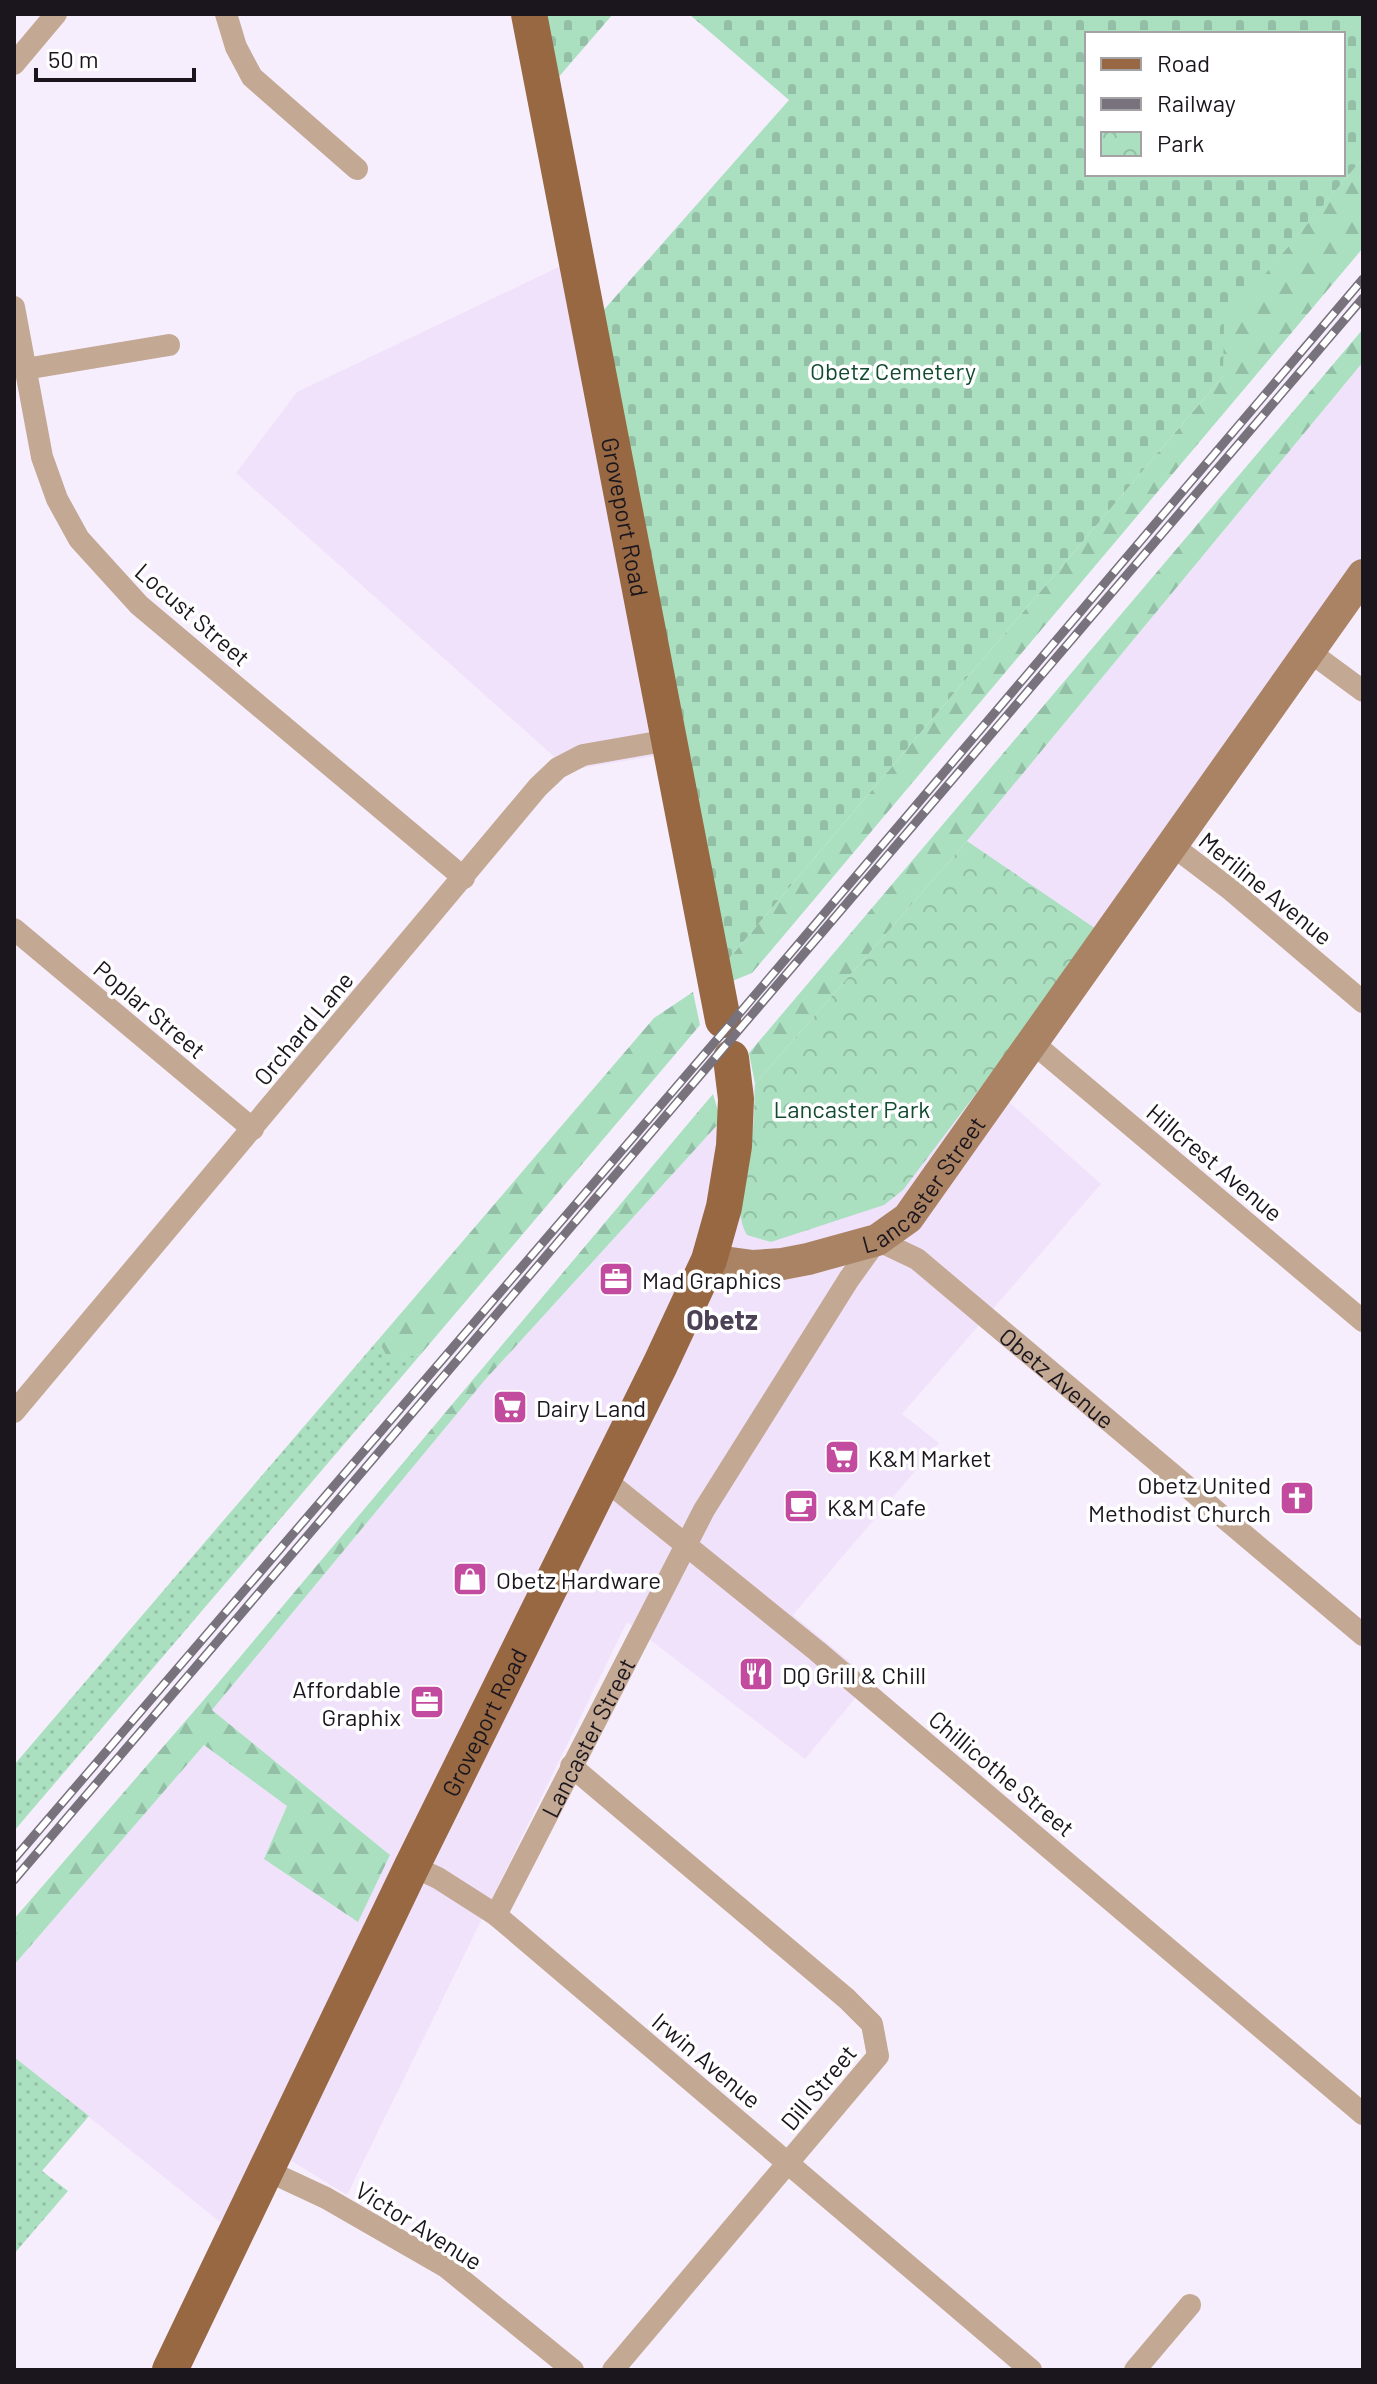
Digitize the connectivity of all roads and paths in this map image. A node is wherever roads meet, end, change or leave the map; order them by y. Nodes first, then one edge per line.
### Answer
1 (56, 14) edge
2 (226, 14) edge
3 (529, 14) edge
4 (14, 64) edge
5 (357, 169) dead end
6 (15, 315) edge
7 (169, 345) dead end
8 (25, 369) junction
9 (1363, 575) edge
10 (1310, 652) junction
11 (1363, 691) edge
12 (669, 740) junction
13 (1173, 846) junction
14 (464, 878) junction
15 (14, 929) edge
16 (1363, 1002) edge
17 (723, 1020) dead end
18 (1033, 1043) junction
19 (731, 1058) dead end
20 (253, 1129) junction
21 (877, 1240) junction
22 (709, 1260) junction
23 (1363, 1321) edge
24 (14, 1412) edge
25 (603, 1478) junction
26 (685, 1544) junction
27 (1363, 1635) edge
28 (571, 1766) junction
29 (412, 1866) junction
30 (496, 1915) junction
31 (1363, 2114) edge
32 (788, 2163) junction
33 (266, 2170) junction
34 (1190, 2305) dead end
35 (170, 2370) edge
36 (573, 2370) edge
37 (613, 2370) edge
38 (1031, 2370) edge
39 (1135, 2370) edge

1 - 4 street
2 - 5 street
3 - 12 main road, Groveport Road
6 - 8 street, Locust Street
7 - 8 street
8 - 14 street, Locust Street
9 - 10 street, Lancaster Street
10 - 11 street
10 - 13 street, Lancaster Street
12 - 14 street, Orchard Lane
12 - 17 main road, Groveport Road
13 - 16 street, Meriline Avenue
13 - 18 street, Lancaster Street
14 - 20 street, Orchard Lane
15 - 20 street, Poplar Street
18 - 21 street, Lancaster Street
18 - 23 street, Hillcrest Avenue
19 - 22 main road, Groveport Road
20 - 24 street, Orchard Lane
21 - 22 street
21 - 26 street, Lancaster Street
21 - 27 street, Obetz Avenue
22 - 25 main road, Groveport Road
25 - 26 street, Chillicothe Street
25 - 29 main road, Groveport Road
26 - 28 street, Lancaster Street
26 - 31 street, Chillicothe Street
28 - 30 street, Lancaster Street
28 - 32 street, Dill Street
29 - 30 street, Irwin Avenue
29 - 33 main road, Groveport Road
30 - 32 street, Irwin Avenue
32 - 37 street, Dill Street
32 - 38 street, Irwin Avenue
33 - 35 main road, Groveport Road
33 - 36 street, Victor Avenue
34 - 39 street

